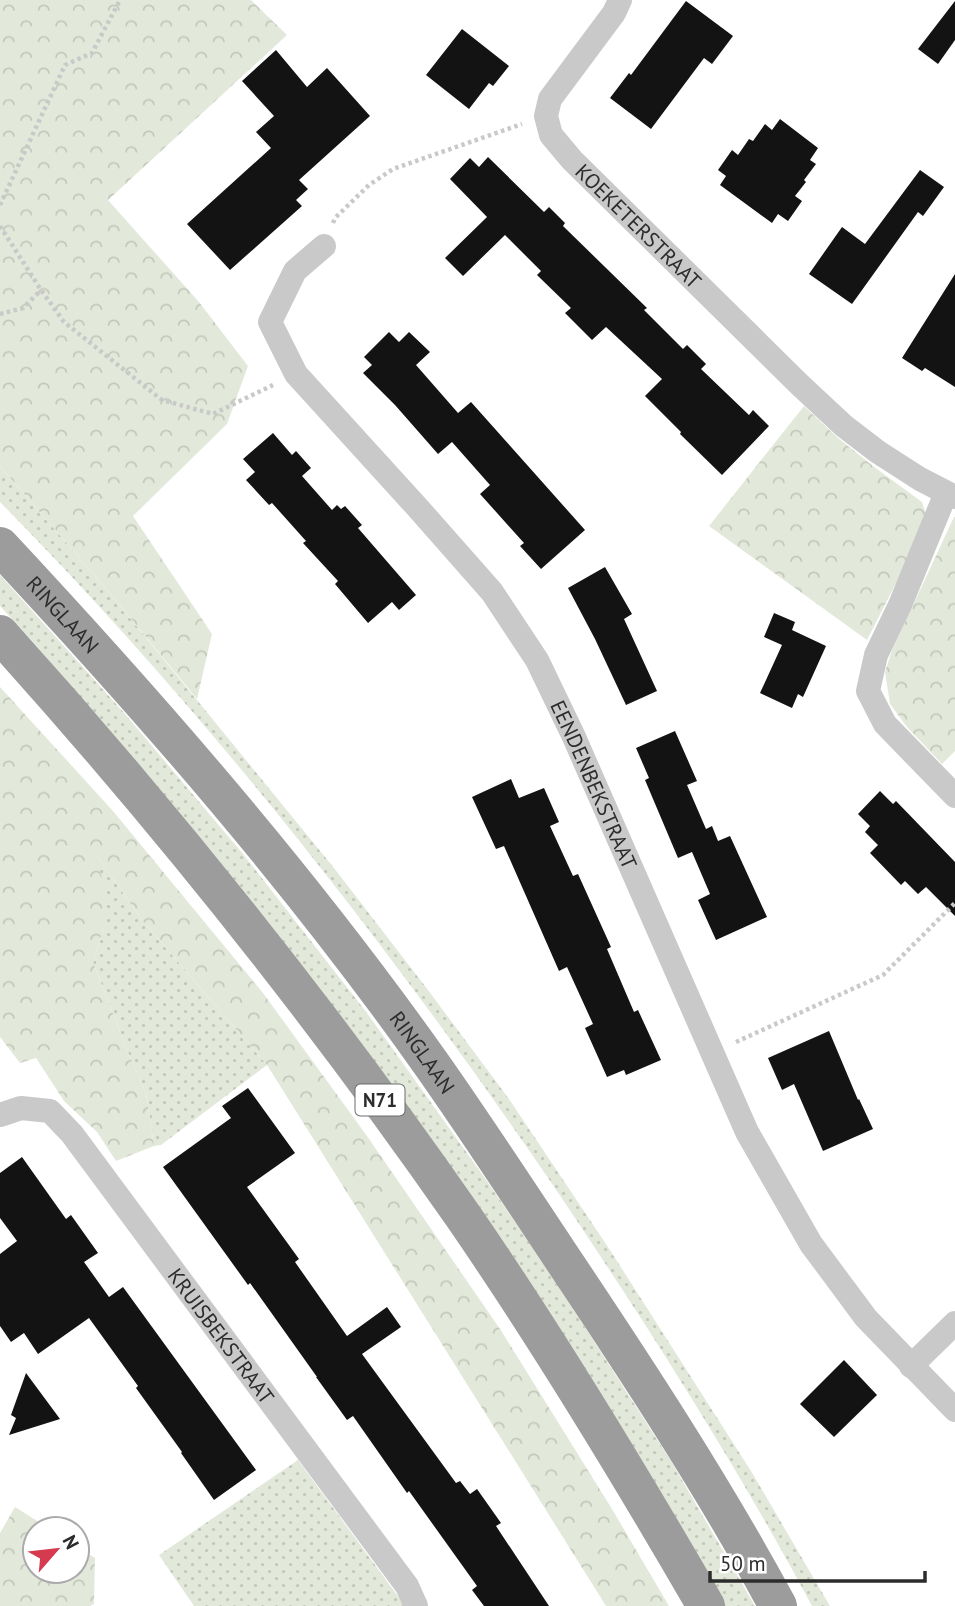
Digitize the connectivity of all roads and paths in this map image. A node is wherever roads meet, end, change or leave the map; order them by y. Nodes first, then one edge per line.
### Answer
1 (120, 0) edge
2 (620, 0) edge
3 (546, 116) junction
4 (0, 205) edge
5 (0, 226) edge
6 (324, 246) joint
7 (41, 290) junction
8 (0, 314) edge
9 (296, 374) junction
10 (951, 495) edge
11 (0, 546) edge
12 (0, 634) edge
13 (955, 796) edge
14 (955, 903) edge
15 (713, 1053) junction
16 (0, 1115) edge
17 (955, 1323) edge
18 (911, 1366) junction
19 (955, 1410) edge
20 (416, 1606) edge
21 (706, 1606) edge
22 (778, 1606) edge

1 - 4 path
2 - 3 street
3 - 6 path
3 - 10 street, KOEKETERSTRAAT
5 - 7 path
6 - 9 street, EENDENBEKSTRAAT
7 - 8 path
7 - 9 path
9 - 15 street, EENDENBEKSTRAAT
10 - 13 street
11 - 22 highway, RINGLAAN
12 - 21 highway, N71
14 - 15 path
15 - 18 street, EENDENBEKSTRAAT
16 - 20 street, KRUISBEKSTRAAT
17 - 18 street
18 - 19 street, EENDENBEKSTRAAT

